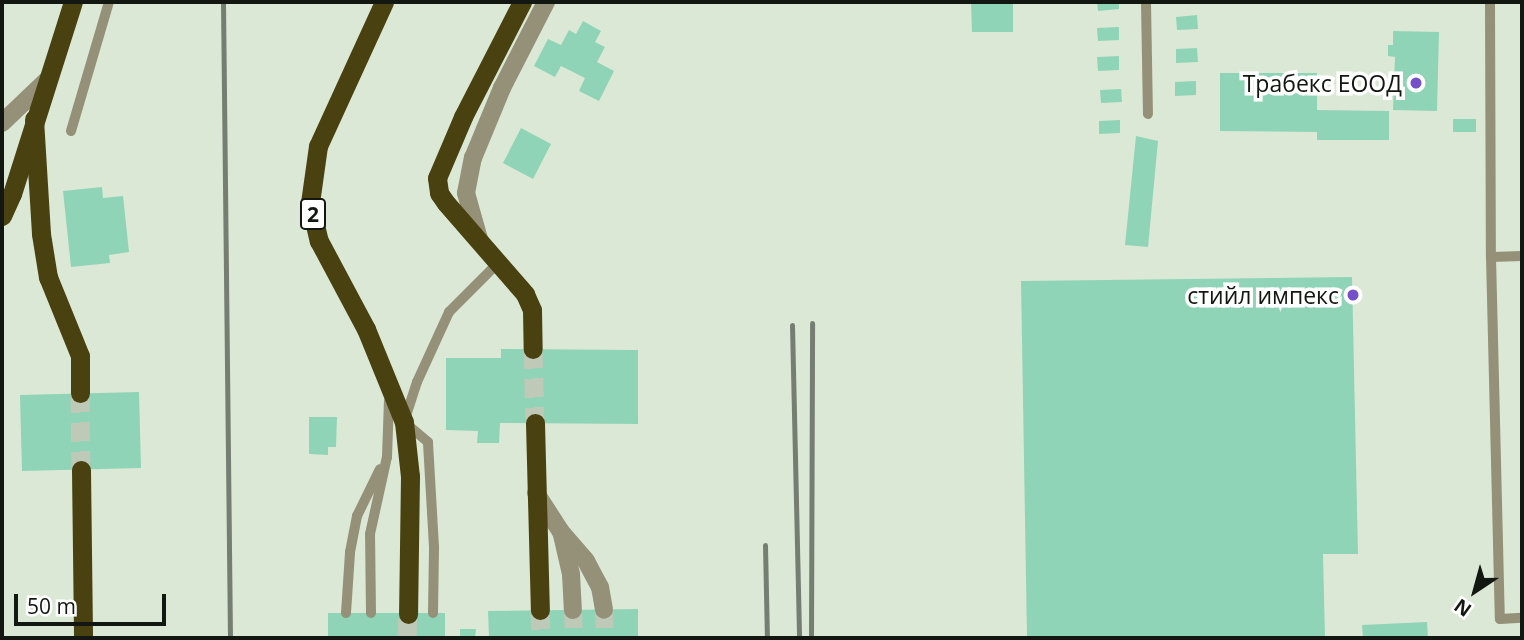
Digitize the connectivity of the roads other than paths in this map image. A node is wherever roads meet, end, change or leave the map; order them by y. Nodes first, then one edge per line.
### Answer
1 (73, 2) edge
2 (109, 2) edge
3 (384, 2) edge
4 (522, 2) edge
5 (546, 2) edge
6 (1146, 2) edge
7 (1490, 2) edge
8 (47, 80) junction
9 (1148, 114) dead end
10 (34, 118) junction
11 (2, 123) edge
12 (71, 131) dead end
13 (2, 216) edge
14 (479, 239) junction
15 (1522, 256) edge
16 (1491, 257) junction
17 (499, 262) junction
18 (533, 349) tunnel mouth
19 (388, 384) junction
20 (80, 393) tunnel mouth
21 (404, 422) junction
22 (535, 423) tunnel mouth
23 (387, 457) junction
24 (81, 470) tunnel mouth
25 (536, 493) junction
26 (561, 532) junction
27 (540, 610) tunnel mouth
28 (573, 610) tunnel mouth
29 (604, 610) tunnel mouth
30 (346, 612) dead end
31 (371, 613) dead end
32 (433, 613) dead end
33 (408, 614) tunnel mouth
34 (1522, 618) edge
35 (83, 638) edge

1 - 8 highway
2 - 12 lane
3 - 19 highway, 2
4 - 14 highway
5 - 14 street
6 - 9 lane
7 - 16 lane
8 - 10 highway
8 - 11 street
10 - 13 highway
10 - 20 highway
14 - 17 highway
15 - 16 lane
16 - 34 lane
17 - 18 highway
17 - 21 lane
19 - 21 highway, 2
19 - 23 lane
21 - 32 lane
21 - 33 highway, 2
22 - 25 highway
23 - 30 lane
23 - 31 lane
24 - 35 highway
25 - 26 street
25 - 27 highway
26 - 28 street
26 - 29 street

